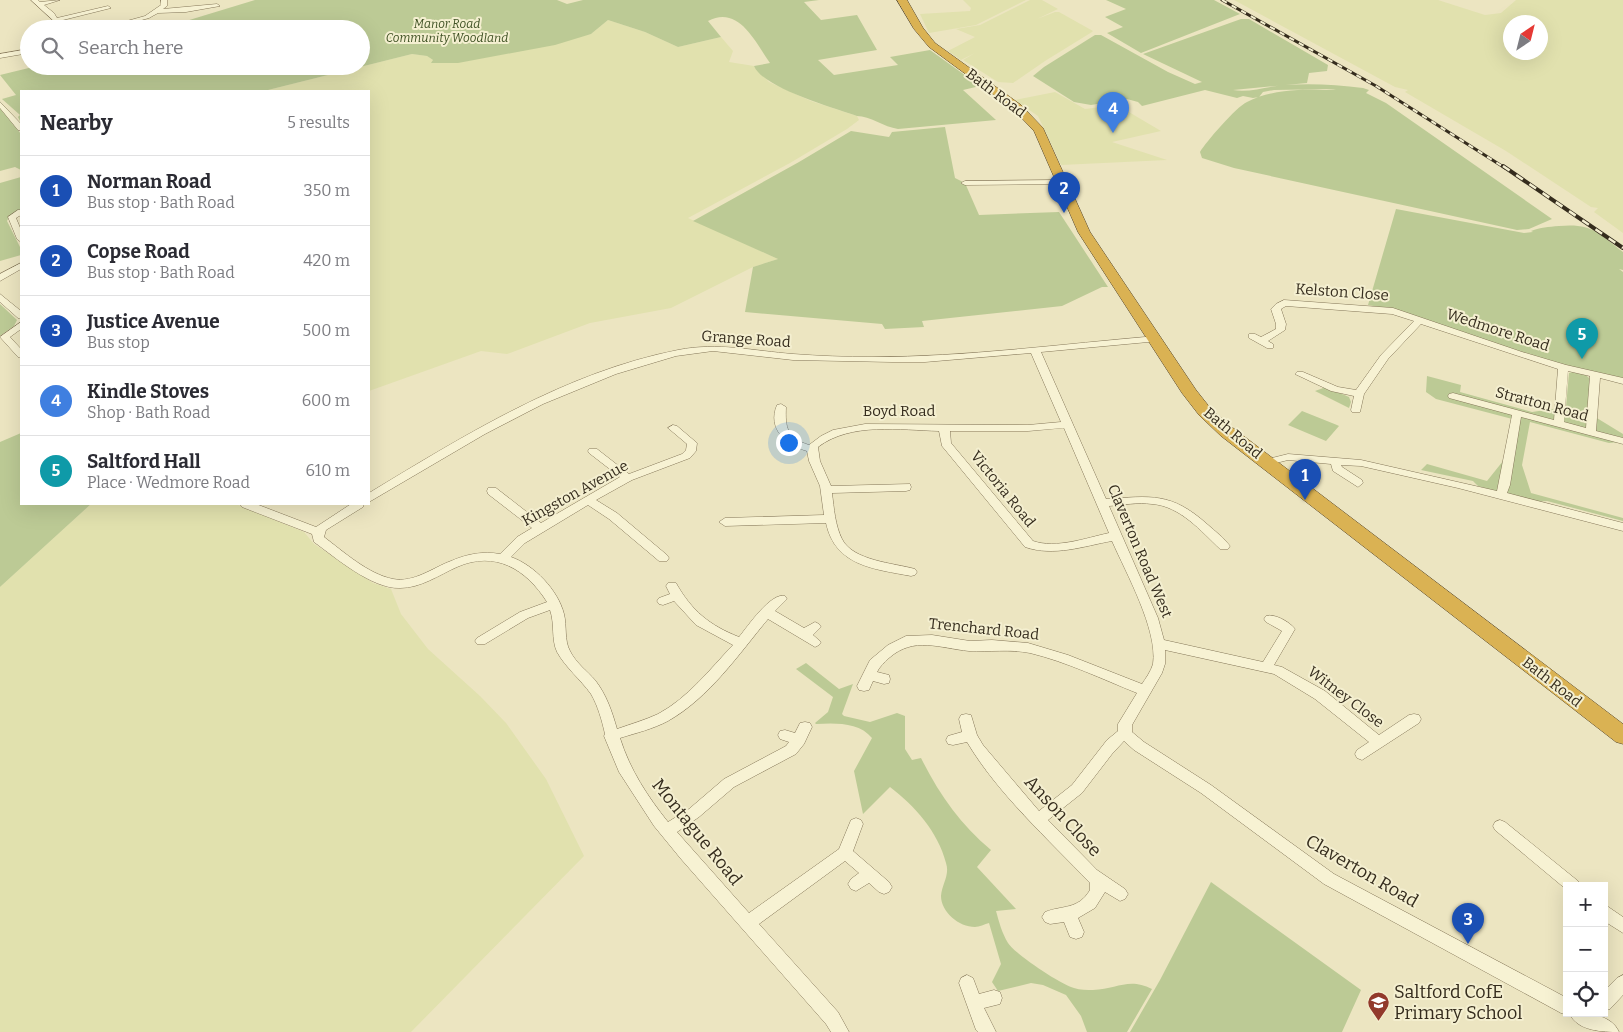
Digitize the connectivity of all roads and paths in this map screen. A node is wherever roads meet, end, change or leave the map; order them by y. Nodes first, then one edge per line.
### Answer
1 (57, 0) edge
2 (164, 0) edge
3 (902, 0) edge
4 (37, 2) edge
5 (213, 5) dead end
6 (108, 8) dead end
7 (159, 11) junction
8 (137, 20) edge
9 (20, 53) edge
10 (0, 56) edge
11 (0, 104) edge
12 (20, 127) edge
13 (1062, 182) junction
14 (965, 183) dead end
15 (20, 213) edge
16 (20, 237) edge
17 (20, 267) edge
18 (0, 278) edge
19 (0, 297) edge
20 (20, 315) edge
21 (1420, 320) junction
22 (20, 326) edge
23 (2, 338) edge
24 (1156, 339) junction
25 (1261, 341) dead end
26 (1035, 350) junction
27 (20, 354) edge
28 (1563, 367) junction
29 (1300, 374) dead end
30 (1595, 375) junction
31 (1623, 381) edge
32 (1359, 394) junction
33 (1453, 396) dead end
34 (1356, 410) dead end
35 (784, 412) dead end
36 (1517, 413) junction
37 (1559, 424) junction
38 (1068, 425) junction
39 (944, 427) junction
40 (681, 430) dead end
41 (1591, 433) junction
42 (1623, 441) edge
43 (812, 449) junction
44 (593, 451) dead end
45 (1335, 460) junction
46 (1268, 462) junction
47 (628, 478) junction
48 (1358, 483) dead end
49 (899, 485) dead end
50 (826, 490) junction
51 (1501, 495) junction
52 (370, 497) edge
53 (589, 500) junction
54 (489, 502) dead end
55 (1102, 504) junction
56 (249, 505) edge
57 (357, 505) edge
58 (831, 518) junction
59 (725, 522) dead end
60 (1623, 526) edge
61 (541, 529) junction
62 (318, 532) junction
63 (1116, 536) junction
64 (665, 543) dead end
65 (1225, 546) dead end
66 (503, 558) junction
67 (911, 572) dead end
68 (781, 599) dead end
69 (664, 601) dead end
70 (554, 604) junction
71 (766, 612) junction
72 (1270, 619) dead end
73 (815, 626) dead end
74 (804, 635) junction
75 (481, 642) dead end
76 (815, 642) dead end
77 (741, 643) junction
78 (1159, 644) junction
79 (1267, 666) junction
80 (884, 679) dead end
81 (1145, 691) junction
82 (966, 719) dead end
83 (1414, 719) dead end
84 (1125, 734) junction
85 (785, 735) dead end
86 (611, 736) junction
87 (970, 736) junction
88 (1623, 736) edge
89 (953, 740) dead end
90 (1379, 742) junction
91 (1362, 754) dead end
92 (1038, 819) junction
93 (856, 824) dead end
94 (1500, 826) dead end
95 (667, 831) junction
96 (845, 853) junction
97 (870, 872) junction
98 (1092, 874) junction
99 (1568, 882) edge
100 (856, 884) dead end
101 (884, 887) dead end
102 (1120, 894) dead end
103 (1608, 914) edge
104 (1069, 916) junction
105 (1050, 917) dead end
106 (748, 923) junction
107 (1623, 926) edge
108 (1076, 932) dead end
109 (967, 983) dead end
110 (1623, 983) edge
111 (994, 998) dead end
112 (1608, 999) edge
113 (973, 1002) junction
114 (1563, 1005) edge
115 (1591, 1017) edge
116 (841, 1032) edge
117 (988, 1032) edge
118 (1610, 1032) edge

1 - 4 street
2 - 7 street
3 - 13 highway, Bath Road
4 - 6 street
5 - 7 street
7 - 8 street
9 - 10 street
11 - 12 street
13 - 14 street
13 - 24 highway, Bath Road
15 - 16 street
17 - 18 street
19 - 20 street
21 - 25 street, Kelston Close
21 - 28 street, Wedmore Road
21 - 32 street
22 - 23 street
23 - 27 street
24 - 26 street, Grange Road
24 - 46 highway, Bath Road
26 - 38 street, Claverton Road West
26 - 52 street, Grange Road
28 - 30 street, Wedmore Road
28 - 37 street
29 - 32 street
30 - 31 street, Wedmore Road
30 - 41 street
32 - 34 street
33 - 36 street, Stratton Road
35 - 43 street
36 - 37 street, Stratton Road
36 - 51 street
37 - 41 street, Stratton Road
38 - 39 street, Boyd Road
38 - 55 street, Claverton Road West
39 - 43 street, Boyd Road
39 - 63 street, Victoria Road
40 - 47 street, Kingston Avenue
41 - 42 street, Stratton Road
43 - 50 street
44 - 47 street
45 - 46 street
45 - 48 street
45 - 51 street
46 - 88 highway, Bath Road
47 - 53 street, Kingston Avenue
49 - 50 street
50 - 58 street
51 - 60 street
53 - 61 street, Kingston Avenue
53 - 64 street
54 - 61 street
55 - 63 street, Claverton Road West
55 - 65 street
56 - 62 street
57 - 62 street
58 - 59 street
58 - 67 street
61 - 66 street, Kingston Avenue
62 - 66 street, Montague Road
63 - 78 street, Claverton Road West
66 - 70 street, Montague Road
68 - 71 street
69 - 77 street
70 - 75 street
70 - 86 street, Montague Road
71 - 74 street
71 - 77 street
72 - 79 street
73 - 74 street
74 - 76 street
77 - 86 street
78 - 79 street, Witney Close
78 - 81 street, Claverton Road West
79 - 90 street, Witney Close
80 - 81 street, Trenchard Road
81 - 84 street, Claverton Road West
82 - 87 street, Anson Close
83 - 90 street, Witney Close
84 - 92 street
84 - 114 street, Claverton Road
85 - 95 street
86 - 95 street, Montague Road
87 - 89 street
87 - 92 street, Anson Close
90 - 91 street, Witney Close
92 - 98 street, Anson Close
93 - 96 street
94 - 99 street
95 - 106 street, Montague Road
96 - 97 street
96 - 106 street
97 - 100 street
97 - 101 street
98 - 102 street
98 - 104 street, Anson Close
103 - 107 street
104 - 105 street
104 - 108 street
106 - 116 street, Montague Road
109 - 113 street
110 - 112 street
111 - 113 street
113 - 117 street
115 - 118 street

